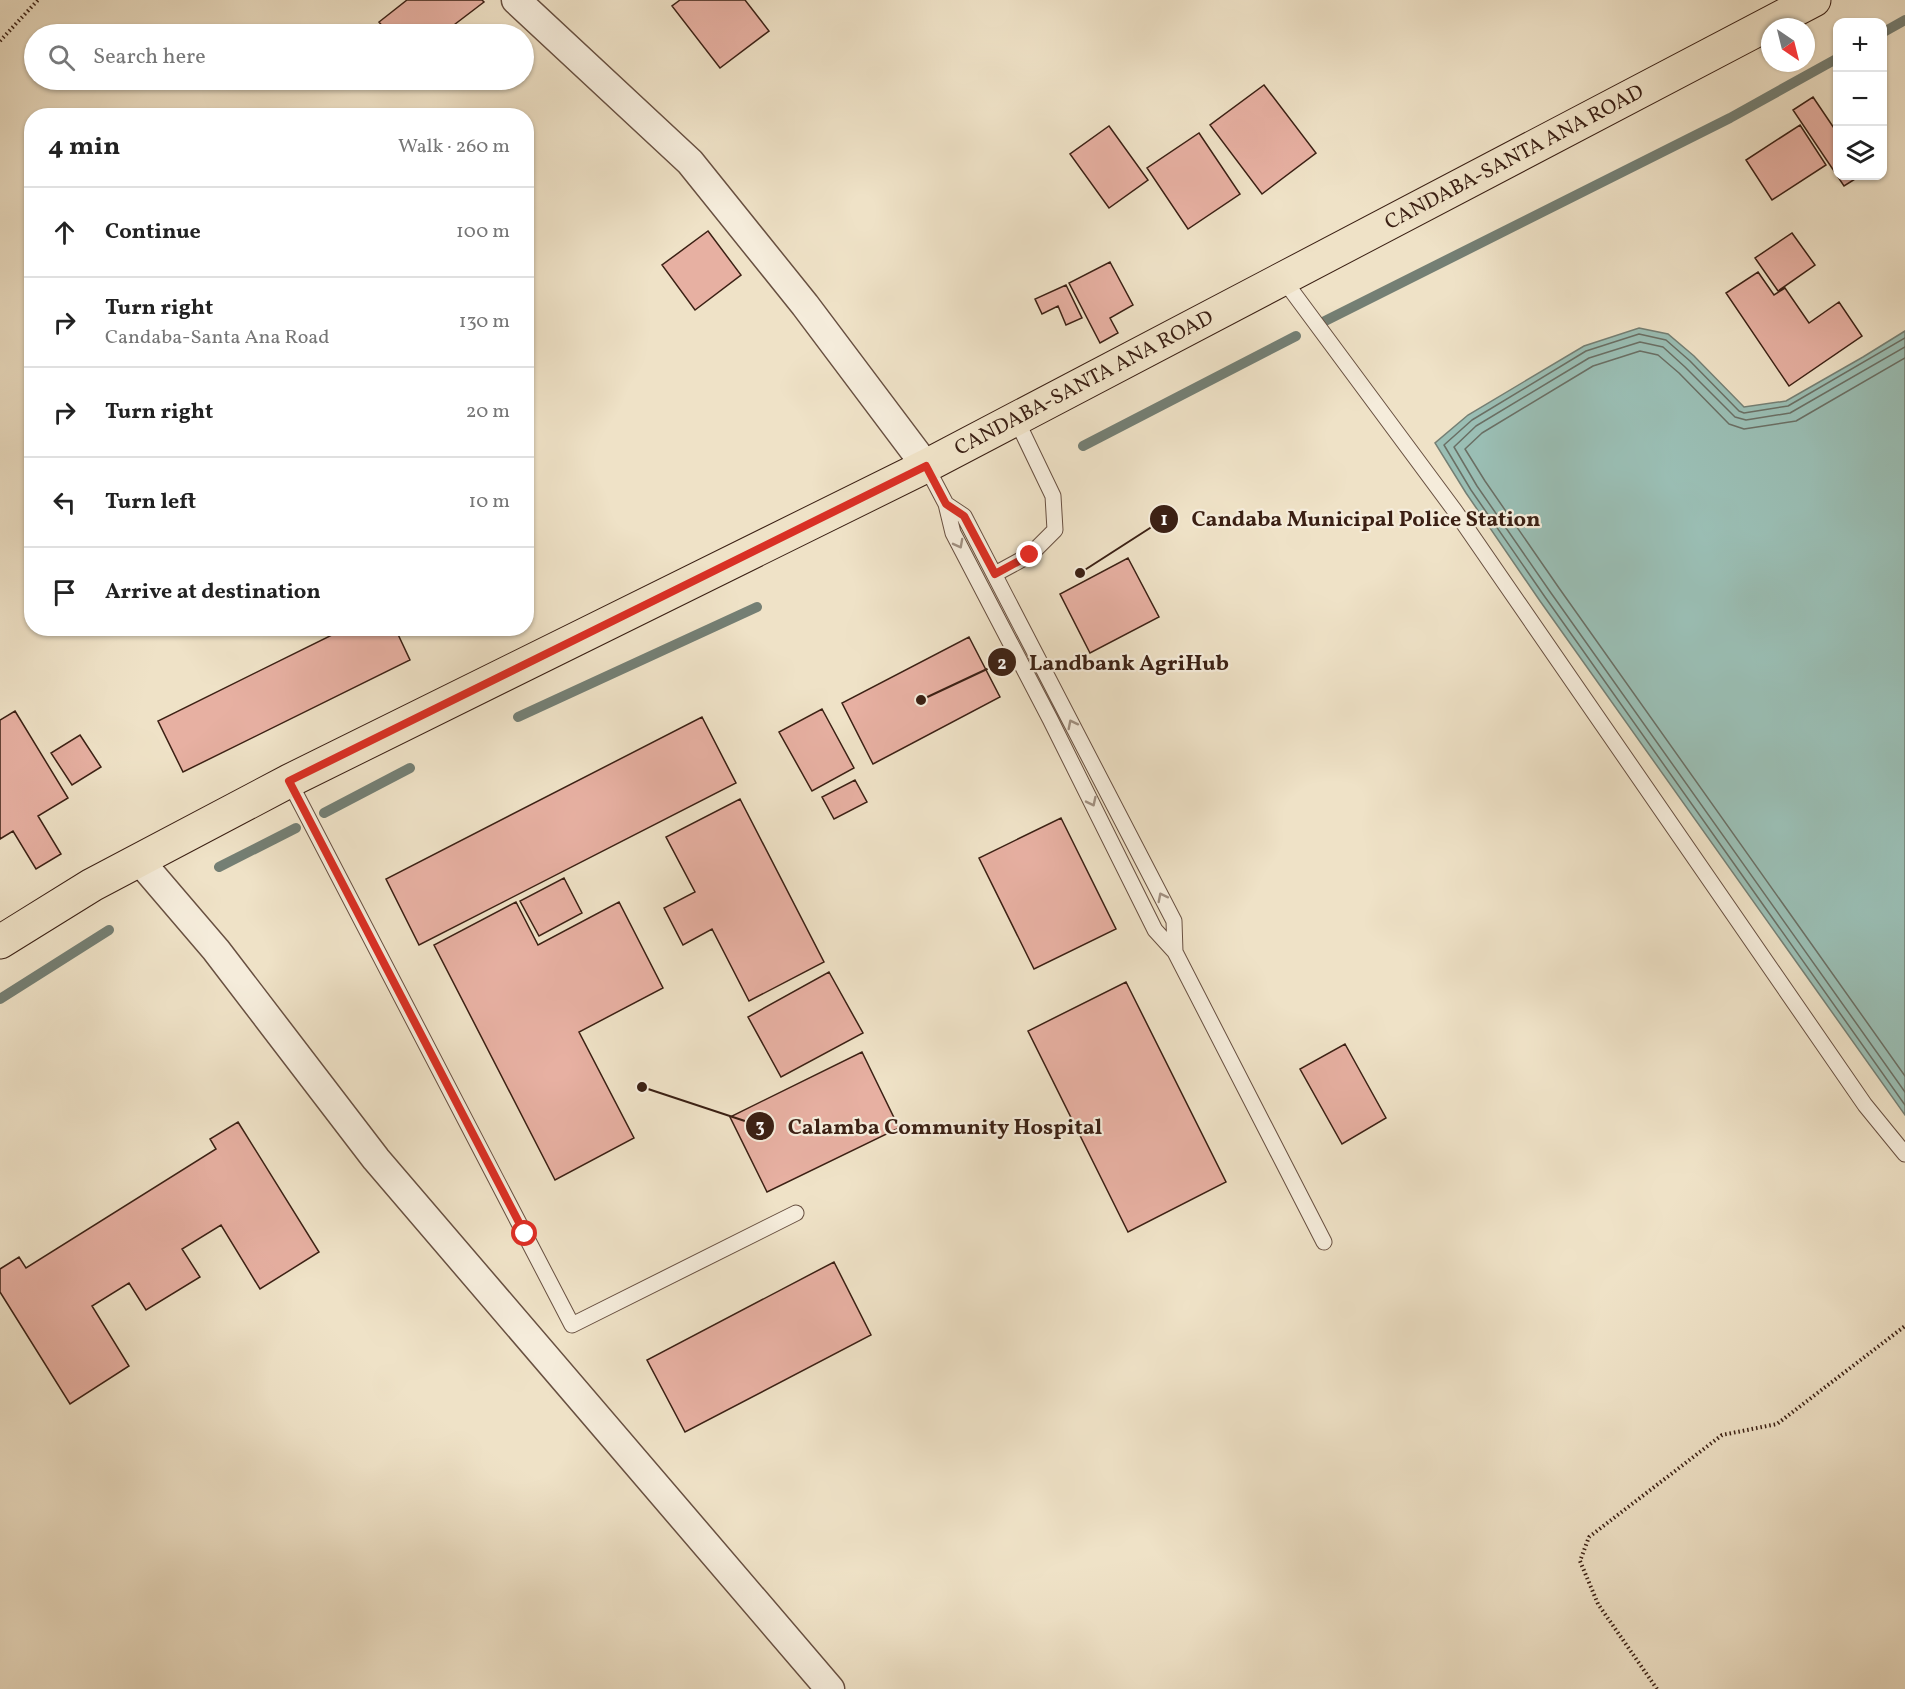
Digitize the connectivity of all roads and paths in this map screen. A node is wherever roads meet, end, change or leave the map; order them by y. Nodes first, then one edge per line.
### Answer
1 (38, 0) edge
2 (516, 0) edge
3 (1814, 0) edge
4 (0, 40) edge
5 (1283, 279) junction
6 (1016, 419) junction
7 (926, 466) junction
8 (946, 504) junction
9 (995, 574) junction
10 (289, 781) junction
11 (140, 860) junction
12 (0, 942) edge
13 (1175, 952) junction
14 (1905, 1154) edge
15 (796, 1213) dead end
16 (1324, 1242) dead end
17 (1905, 1326) edge
18 (830, 1689) edge
19 (1657, 1689) edge

1 - 4 path
2 - 7 street
3 - 5 main road, CANDABA-SANTA ANA ROAD
5 - 6 main road, CANDABA-SANTA ANA ROAD
5 - 14 lane
6 - 7 main road, CANDABA-SANTA ANA ROAD
6 - 9 lane
7 - 8 lane
7 - 10 main road, CANDABA-SANTA ANA ROAD
8 - 9 lane
8 -> 13 lane
13 -> 9 lane
10 - 11 main road, CANDABA-SANTA ANA ROAD
10 - 15 lane
11 - 12 main road, CANDABA-SANTA ANA ROAD
11 - 18 street
13 - 16 lane
17 - 19 path

